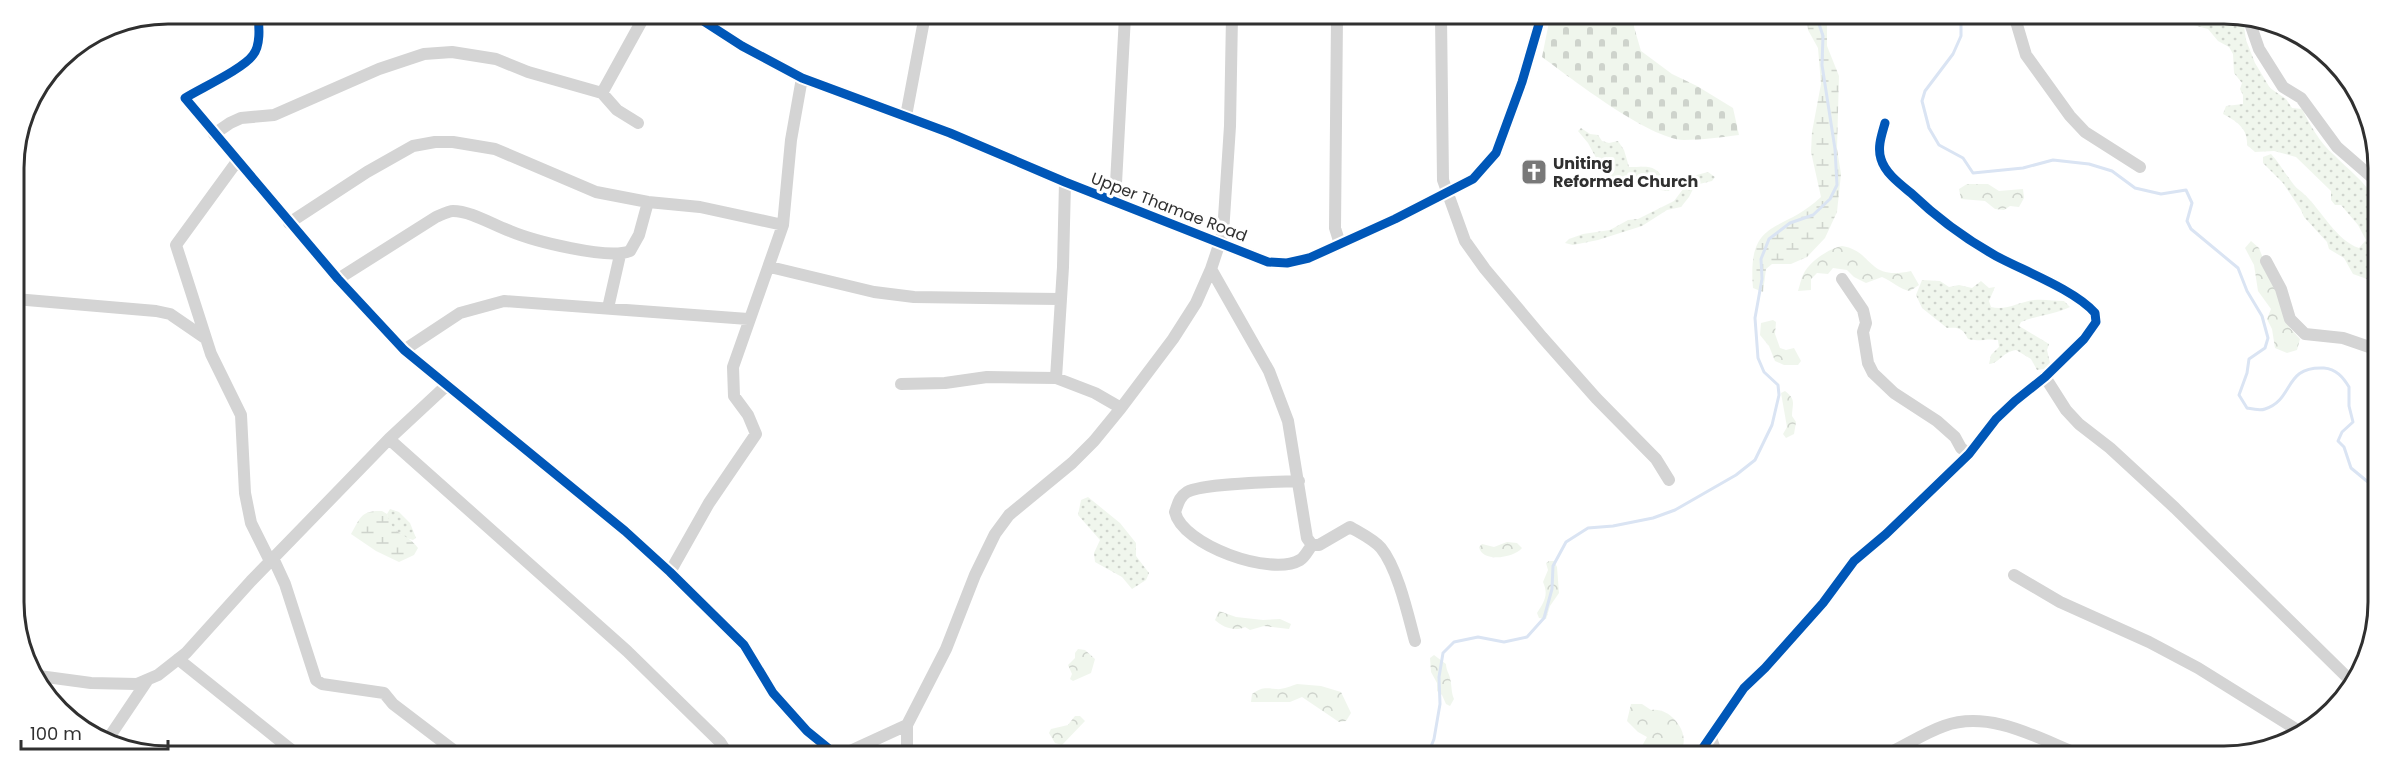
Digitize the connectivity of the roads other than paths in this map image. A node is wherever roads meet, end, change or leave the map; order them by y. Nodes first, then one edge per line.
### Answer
1 (260, 24) edge
2 (640, 24) edge
3 (708, 24) edge
4 (923, 24) edge
5 (1125, 24) edge
6 (1232, 24) edge
7 (1337, 24) edge
8 (1442, 24) edge
9 (1539, 24) edge
10 (2017, 24) edge
11 (2251, 27) edge
12 (802, 78) junction
13 (602, 93) junction
14 (906, 116) junction
15 (638, 123) dead end
16 (1885, 123) dead end
17 (214, 134) junction
18 (238, 160) junction
19 (2140, 167) dead end
20 (2368, 174) edge
21 (1065, 182) junction
22 (1446, 192) junction
23 (648, 202) junction
24 (1115, 202) junction
25 (289, 223) junction
26 (783, 225) junction
27 (1221, 242) junction
28 (1340, 244) junction
29 (620, 255) junction
30 (2266, 261) dead end
31 (770, 267) junction
32 (1211, 269) junction
33 (338, 279) junction
34 (1842, 279) dead end
35 (24, 299) edge
36 (1061, 299) junction
37 (608, 308) junction
38 (748, 320) junction
39 (205, 338) junction
40 (2368, 347) edge
41 (404, 350) junction
42 (2045, 377) junction
43 (1056, 378) junction
44 (900, 384) dead end
45 (446, 386) junction
46 (1121, 408) junction
47 (389, 439) junction
48 (1969, 454) junction
49 (1669, 480) dead end
50 (1299, 481) junction
51 (1312, 545) junction
52 (272, 560) junction
53 (670, 572) junction
54 (2014, 575) dead end
55 (1415, 641) dead end
56 (178, 659) junction
57 (45, 677) edge
58 (2347, 677) edge
59 (147, 681) junction
60 (907, 725) junction
61 (2294, 728) edge
62 (111, 734) edge
63 (1711, 738) junction
64 (287, 746) edge
65 (448, 746) edge
66 (723, 746) edge
67 (825, 746) edge
68 (861, 746) edge
69 (907, 746) edge
70 (1705, 746) edge
71 (1714, 746) edge
72 (1904, 746) edge
73 (2060, 746) edge

1 - 17 street
2 - 13 street
3 - 12 street, Upper Thamae Road
4 - 14 street
5 - 24 street
6 - 27 street
7 - 28 street
8 - 22 street
9 - 22 street, Upper Thamae Road
10 - 19 street
11 - 20 street
12 - 14 street, Upper Thamae Road
12 - 26 street
13 - 15 street
13 - 17 street
14 - 21 street, Upper Thamae Road
16 - 42 street
17 - 18 street
18 - 25 street
18 - 39 street
21 - 24 street, Upper Thamae Road
21 - 36 street
22 - 28 street, Upper Thamae Road
22 - 49 street
23 - 25 street
23 - 26 street
23 - 29 street
24 - 27 street, Upper Thamae Road
25 - 33 street
26 - 31 street
27 - 28 street, Upper Thamae Road
27 - 32 street
29 - 33 street
29 - 37 street
30 - 40 street
31 - 36 street
31 - 38 street
32 - 46 street
32 - 50 street
33 - 41 street
34 - 48 street
35 - 39 street
36 - 43 street
37 - 38 street
37 - 41 street
38 - 53 street
39 - 52 street
41 - 45 street
42 - 48 street
42 - 58 street
43 - 44 street
43 - 46 street
45 - 47 street
45 - 53 street
46 - 60 street
47 - 52 street
47 - 66 street
48 - 63 street
50 - 51 street
50 - 51 street
51 - 55 street
52 - 56 street
52 - 65 street
53 - 67 street
54 - 61 street
56 - 59 street
56 - 64 street
57 - 59 street
59 - 62 street
60 - 68 street
60 - 69 street
63 - 70 street
63 - 71 street
72 - 73 street

